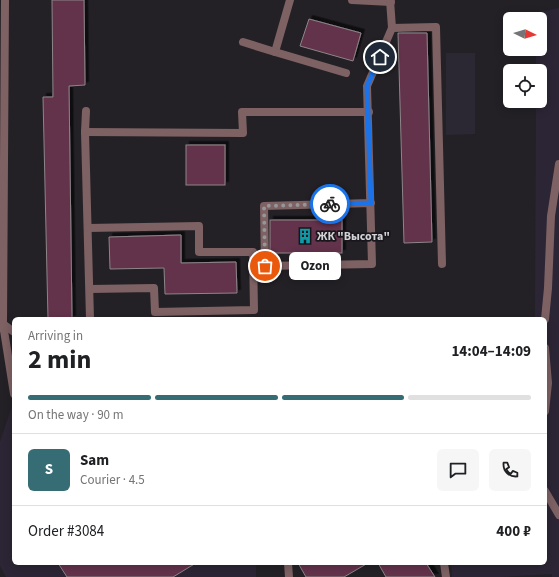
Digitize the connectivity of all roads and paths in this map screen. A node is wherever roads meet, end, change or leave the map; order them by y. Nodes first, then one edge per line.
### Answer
1 (5, 0) edge
2 (290, 0) edge
3 (352, 0) edge
4 (391, 1) edge
5 (392, 28) junction
6 (243, 42) dead end
7 (275, 52) junction
8 (346, 73) dead end
9 (86, 111) dead end
10 (369, 112) junction
11 (85, 132) junction
12 (559, 164) edge
13 (371, 203) junction
14 (88, 228) junction
15 (442, 264) dead end
16 (90, 289) junction
17 (90, 317) edge
18 (544, 317) edge
19 (2, 326) edge
20 (12, 331) edge
21 (547, 371) edge
22 (12, 383) edge
23 (547, 392) edge
24 (547, 495) edge
25 (559, 515) edge
26 (288, 565) edge
27 (444, 565) edge
28 (289, 577) edge
29 (446, 577) edge

1 - 19 street
2 - 7 street
3 - 4 street
4 - 5 street
5 - 10 street
5 - 15 street
6 - 7 street
7 - 8 street
9 - 11 street
10 - 11 street
10 - 13 street
11 - 14 street
12 - 18 street
13 - 13 street
14 - 16 street
14 - 16 street
16 - 17 street
19 - 20 street
19 - 22 street
21 - 23 street
24 - 25 street
26 - 28 street
27 - 29 street

